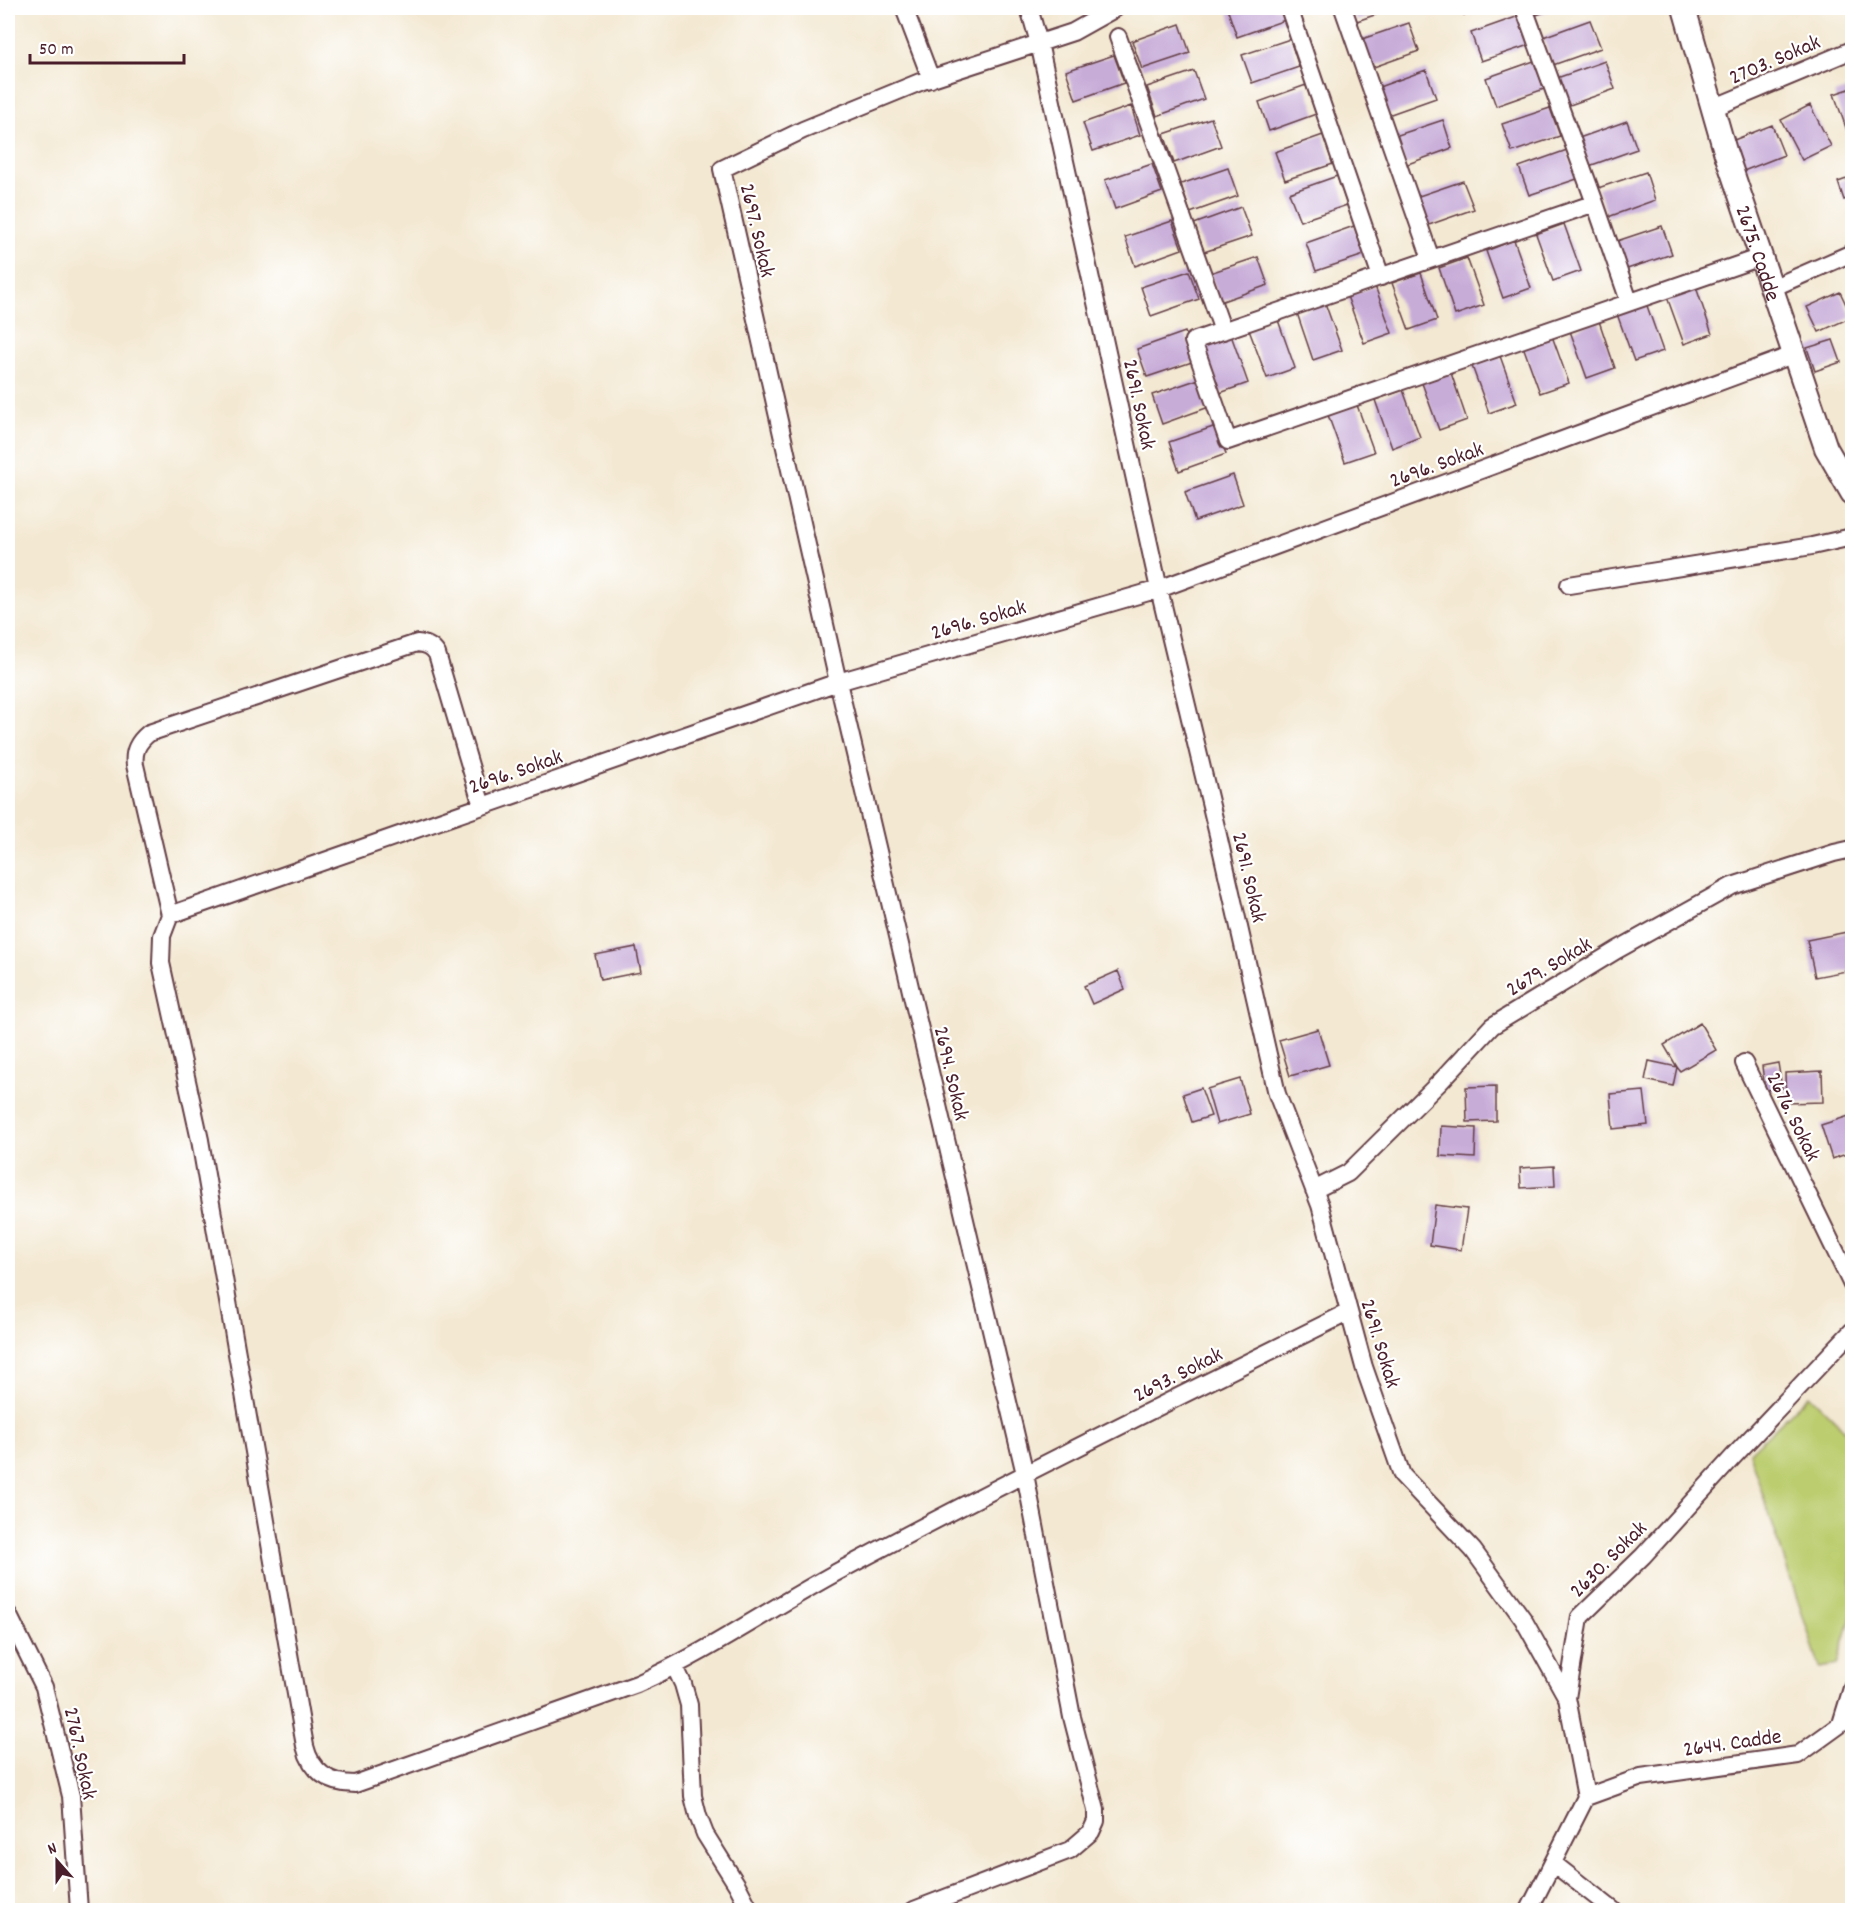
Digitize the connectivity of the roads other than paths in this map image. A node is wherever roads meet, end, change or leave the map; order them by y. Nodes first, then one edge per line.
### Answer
1 (904, 8) edge
2 (1029, 8) edge
3 (1116, 8) edge
4 (1288, 8) edge
5 (1343, 8) edge
6 (1524, 8) edge
7 (1684, 8) edge
8 (1118, 37) dead end
9 (1039, 43) junction
10 (1852, 50) edge
11 (931, 79) junction
12 (1713, 108) junction
13 (1595, 203) junction
14 (1852, 253) edge
15 (1761, 257) junction
16 (1431, 259) junction
17 (1381, 277) junction
18 (1772, 288) junction
19 (1629, 302) junction
20 (1223, 331) junction
21 (1795, 354) junction
22 (1852, 493) edge
23 (1852, 537) edge
24 (1569, 585) dead end
25 (1159, 589) junction
26 (838, 682) junction
27 (482, 806) junction
28 (1852, 849) edge
29 (170, 915) junction
30 (1744, 1063) dead end
31 (1314, 1190) junction
32 (1852, 1285) edge
33 (1349, 1312) junction
34 (1852, 1331) edge
35 (1025, 1474) junction
36 (8, 1614) edge
37 (675, 1667) junction
38 (1852, 1688) edge
39 (1567, 1698) junction
40 (1586, 1797) junction
41 (1553, 1863) junction
42 (79, 1911) edge
43 (750, 1911) edge
44 (914, 1911) edge
45 (1529, 1911) edge
46 (1613, 1911) edge

1 - 11 street
2 - 9 street, 2691. Sokak
3 - 9 street, 2697. Sokak
4 - 17 street
5 - 16 street
6 - 13 street
7 - 12 street, 2675. Cadde
8 - 20 street
9 - 11 street, 2697. Sokak
9 - 25 street, 2691. Sokak
10 - 12 street, 2703. Sokak
11 - 26 street, 2697. Sokak
12 - 15 street, 2675. Cadde
13 - 16 street
13 - 19 street
14 - 18 street
15 - 18 street, 2675. Cadde
15 - 19 street
16 - 17 street
17 - 20 street
18 - 21 street, 2675. Cadde
19 - 20 street
21 - 22 street, 2675. Cadde
21 - 25 street, 2696. Sokak
23 - 24 street
25 - 26 street, 2696. Sokak
25 - 31 street, 2691. Sokak
26 - 27 street, 2696. Sokak
26 - 35 street, 2694. Sokak
27 - 29 street, 2696. Sokak
27 - 29 street
28 - 31 street, 2679. Sokak
29 - 37 street, 2693. Sokak
30 - 32 street, 2676. Sokak
31 - 33 street, 2691. Sokak
33 - 35 street, 2693. Sokak
33 - 39 street, 2691. Sokak
34 - 39 street, 2630. Sokak
35 - 37 street, 2693. Sokak
35 - 44 street, 2694. Sokak
36 - 42 street, 2767. Sokak
37 - 43 street
38 - 40 street, 2644. Cadde
39 - 40 street, 2630. Sokak
40 - 41 street
41 - 45 street
41 - 46 street

